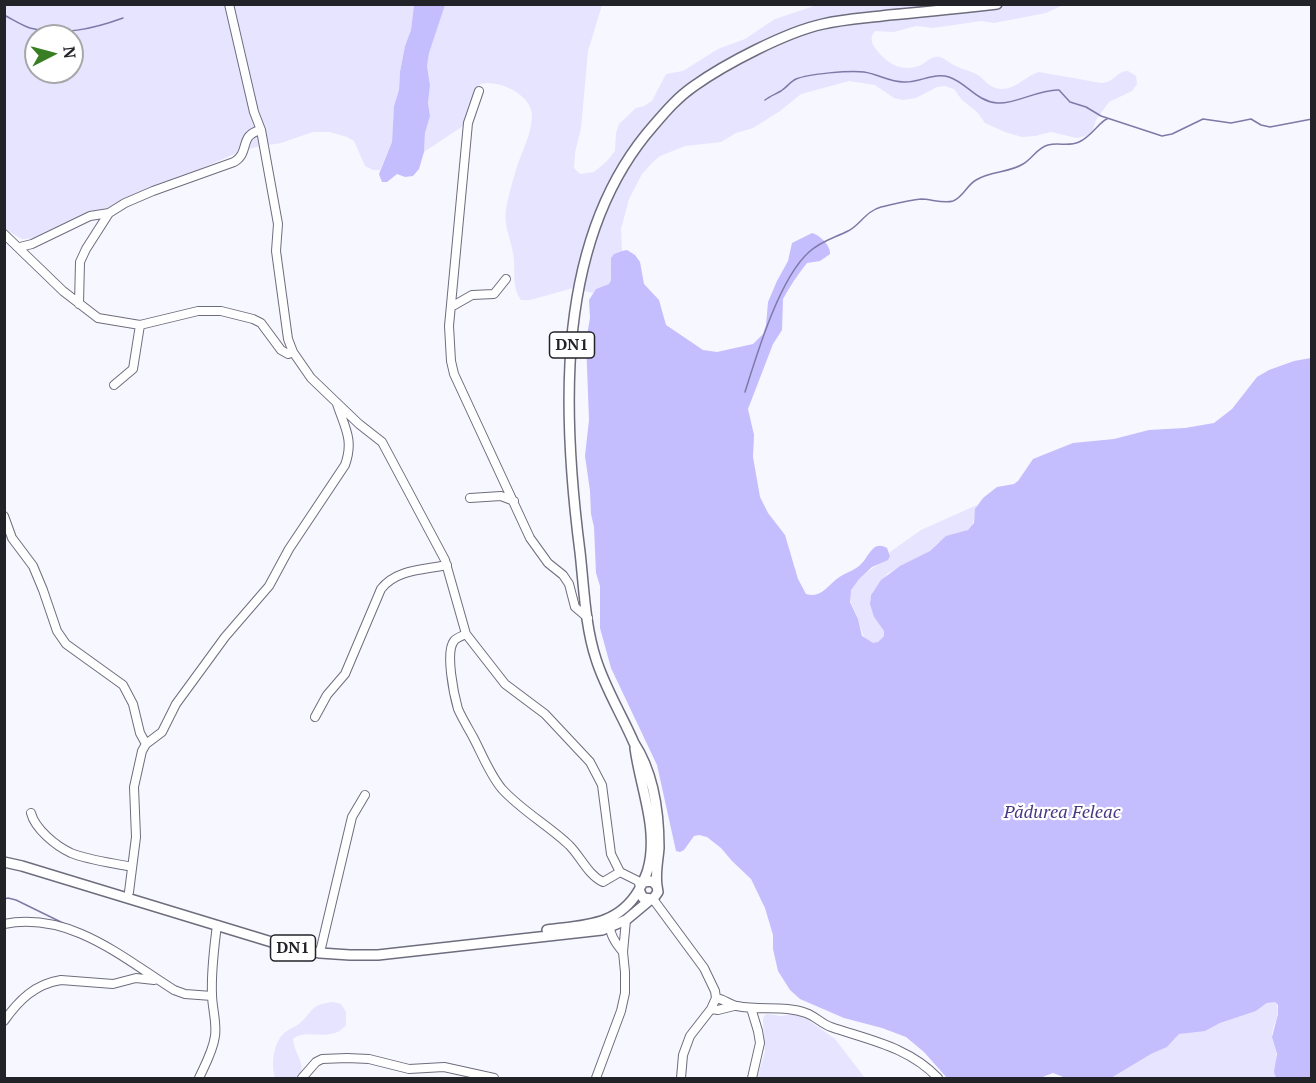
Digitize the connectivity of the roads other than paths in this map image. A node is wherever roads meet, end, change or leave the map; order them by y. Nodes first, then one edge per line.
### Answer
1 (230, 4) edge
2 (997, 4) edge
3 (479, 91) dead end
4 (261, 129) junction
5 (109, 213) junction
6 (5, 234) edge
7 (20, 247) junction
8 (506, 279) dead end
9 (80, 304) junction
10 (451, 307) junction
11 (141, 325) junction
12 (293, 352) junction
13 (114, 384) dead end
14 (336, 400) junction
15 (470, 498) dead end
16 (514, 501) junction
17 (4, 516) edge
18 (447, 565) junction
19 (588, 618) junction
20 (466, 634) junction
21 (315, 717) dead end
22 (634, 743) junction
23 (146, 744) junction
24 (365, 795) dead end
25 (31, 813) dead end
26 (4, 857) edge
27 (4, 862) edge
28 (132, 867) junction
29 (620, 872) junction
30 (641, 886) junction
31 (657, 886) junction
32 (129, 892) junction
33 (652, 899) junction
34 (613, 917) junction
35 (626, 920) junction
36 (4, 924) edge
37 (217, 925) junction
38 (610, 928) junction
39 (321, 948) junction
40 (622, 952) junction
41 (159, 981) junction
42 (212, 996) junction
43 (716, 998) junction
44 (734, 1006) junction
45 (751, 1008) junction
46 (711, 1009) junction
47 (4, 1021) edge
48 (199, 1078) edge
49 (302, 1078) edge
50 (494, 1078) edge
51 (596, 1078) edge
52 (681, 1078) edge
53 (752, 1078) edge
54 (938, 1078) edge

1 - 4 street
2 - 19 main road, DN1
3 - 10 street
4 - 5 street
4 - 12 street
5 - 7 street
5 - 9 street
6 - 7 street
7 - 9 street
8 - 10 street
9 - 11 street
10 - 16 street
11 - 12 street
11 - 13 street
12 - 14 street
14 - 18 street
14 - 23 street
15 - 16 street
16 - 19 street
17 - 23 street
18 - 20 street
18 - 21 street
19 - 22 main road, DN1
20 - 29 street
20 - 29 street
22 - 30 main road, DN1
22 - 31 main road, DN1
23 - 28 street
24 - 39 street
25 - 28 street
26 - 32 main road, DN1
27 - 37 main road, DN1
28 - 32 street
29 - 30 street
30 - 31 main road
30 - 33 main road
30 - 34 main road, DN1
31 - 33 main road, DN1
32 - 39 main road, DN1
33 - 35 main road, DN1
33 - 43 street
34 - 38 street
34 - 39 main road, DN1
35 - 38 main road, DN1
35 - 40 street
36 - 41 street
37 - 38 main road, DN1
37 - 42 street
38 - 40 street
40 - 51 street
41 - 42 street
41 - 47 street
42 - 48 street
43 - 44 street
43 - 46 street
44 - 45 street
44 - 46 street
45 - 53 street
45 - 54 street
46 - 52 street
49 - 50 street

